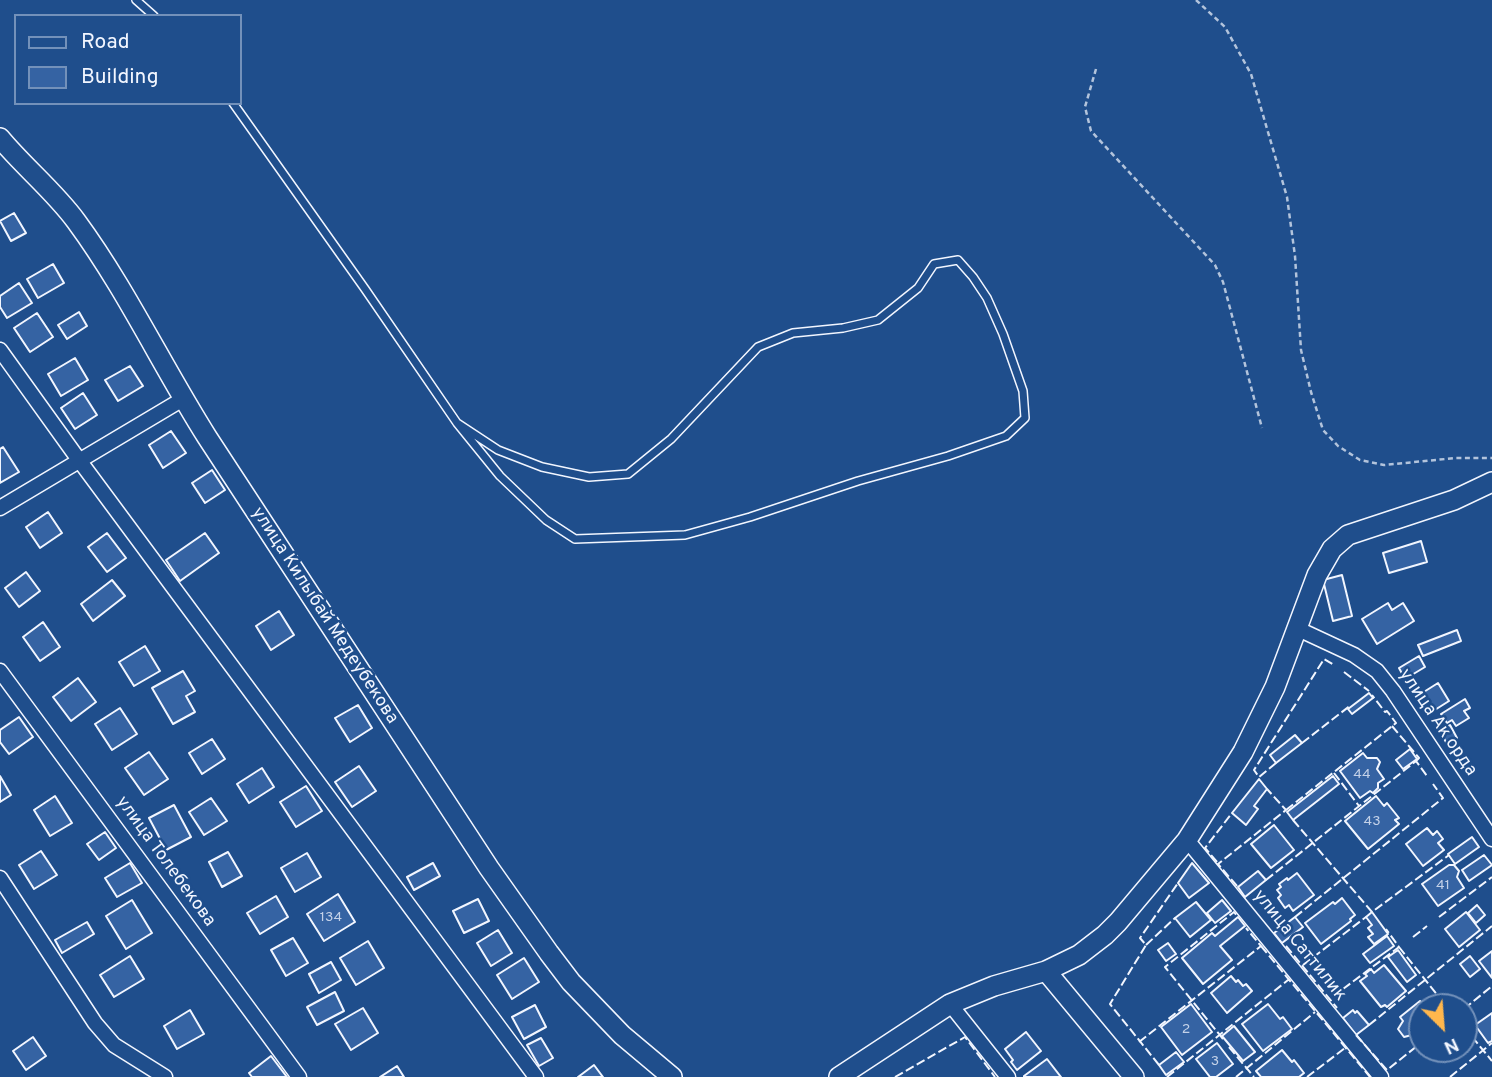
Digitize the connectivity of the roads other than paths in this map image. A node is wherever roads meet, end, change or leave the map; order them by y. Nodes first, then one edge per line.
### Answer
1 (136, 0) edge
2 (152, 14) edge
3 (234, 105) edge
4 (0, 138) edge
5 (0, 350) edge
6 (183, 399) junction
7 (457, 424) junction
8 (79, 460) junction
9 (1492, 482) edge
10 (0, 508) edge
11 (1296, 628) junction
12 (0, 671) edge
13 (1492, 839) edge
14 (1187, 840) junction
15 (0, 877) edge
16 (1046, 971) junction
17 (950, 1004) junction
18 (165, 1077) edge
19 (299, 1077) edge
20 (536, 1077) edge
21 (672, 1077) edge
22 (839, 1077) edge
23 (1008, 1077) edge
24 (1134, 1077) edge
25 (1381, 1077) edge

1 - 2 lane
3 - 7 lane
4 - 6 main road, улица Килыбай Медеубекова
5 - 8 street
6 - 8 street
6 - 21 main road, улица Килыбай Медеубекова
7 - 7 lane
8 - 10 street
8 - 20 street
9 - 11 main road
11 - 13 street, улица Ак орда
11 - 14 main road
12 - 19 street, улица Толебекова
14 - 16 main road
14 - 25 street, улица Саттилик
15 - 18 street
16 - 17 main road
16 - 24 main road
17 - 22 main road
17 - 23 street

